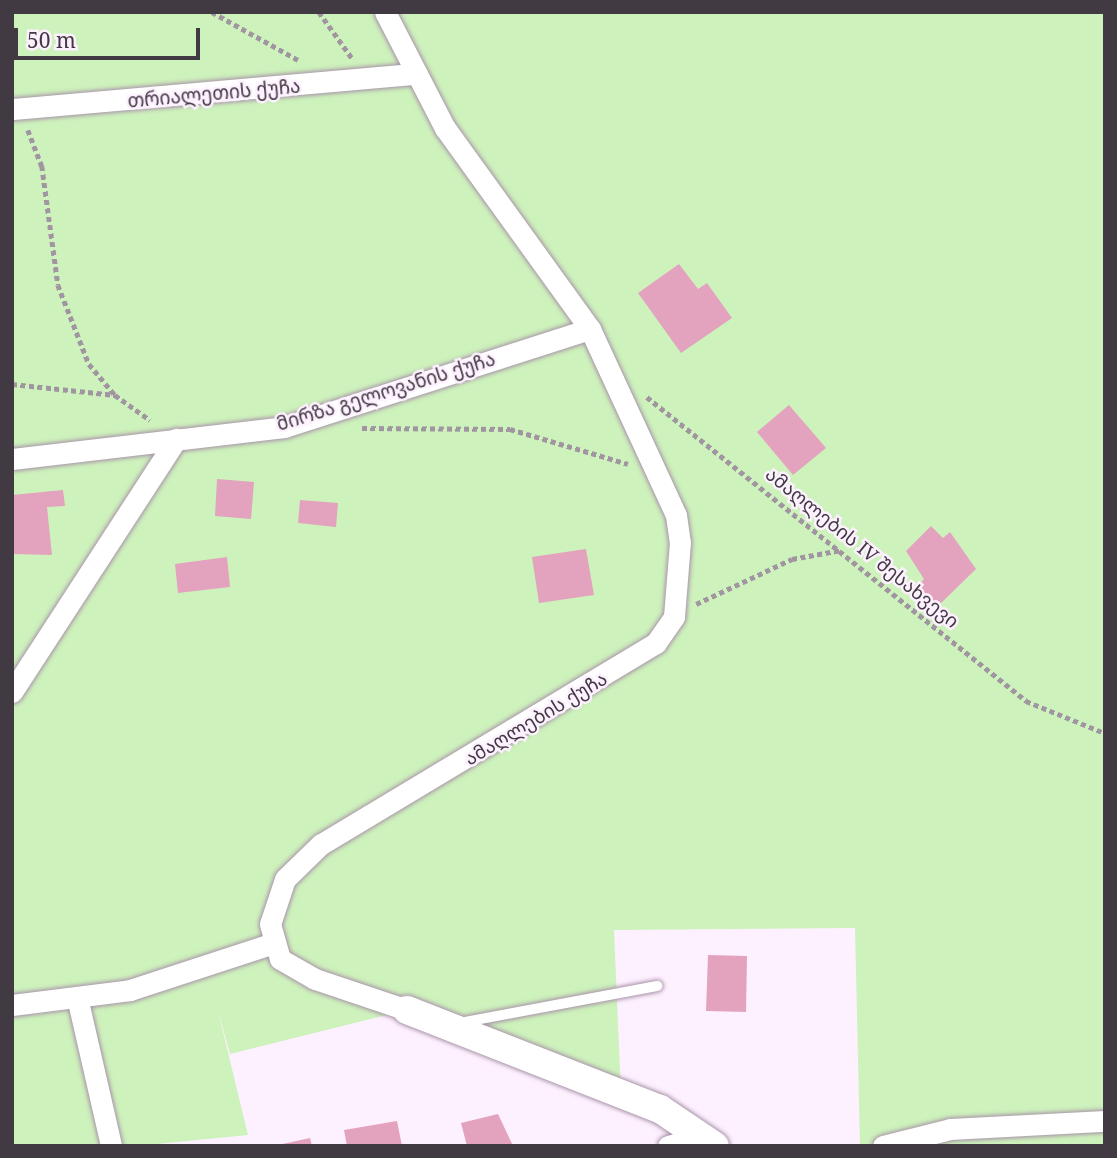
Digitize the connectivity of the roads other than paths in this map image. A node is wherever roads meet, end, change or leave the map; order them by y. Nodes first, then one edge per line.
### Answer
1 (385, 12) edge
2 (416, 74) junction
3 (16, 109) edge
4 (590, 328) junction
5 (176, 439) junction
6 (12, 459) edge
7 (12, 692) edge
8 (271, 944) junction
9 (657, 986) dead end
10 (77, 997) junction
11 (12, 1005) edge
12 (407, 1010) joint
13 (449, 1026) junction
14 (1105, 1121) edge
15 (709, 1141) edge
16 (111, 1146) edge
17 (668, 1146) edge
18 (883, 1146) edge

1 - 2 street
2 - 3 street, თრიალეთის ქუჩა
2 - 4 street
4 - 5 street, მირზა გელოვანის ქუჩა
4 - 8 street, ამაღლების ქუჩა
5 - 6 street, მირზა გელოვანის ქუჩა
5 - 7 street
8 - 10 street
8 - 12 street
9 - 13 lane
10 - 11 street
10 - 16 street
12 - 13 street
13 - 15 street
14 - 18 street
15 - 17 street

